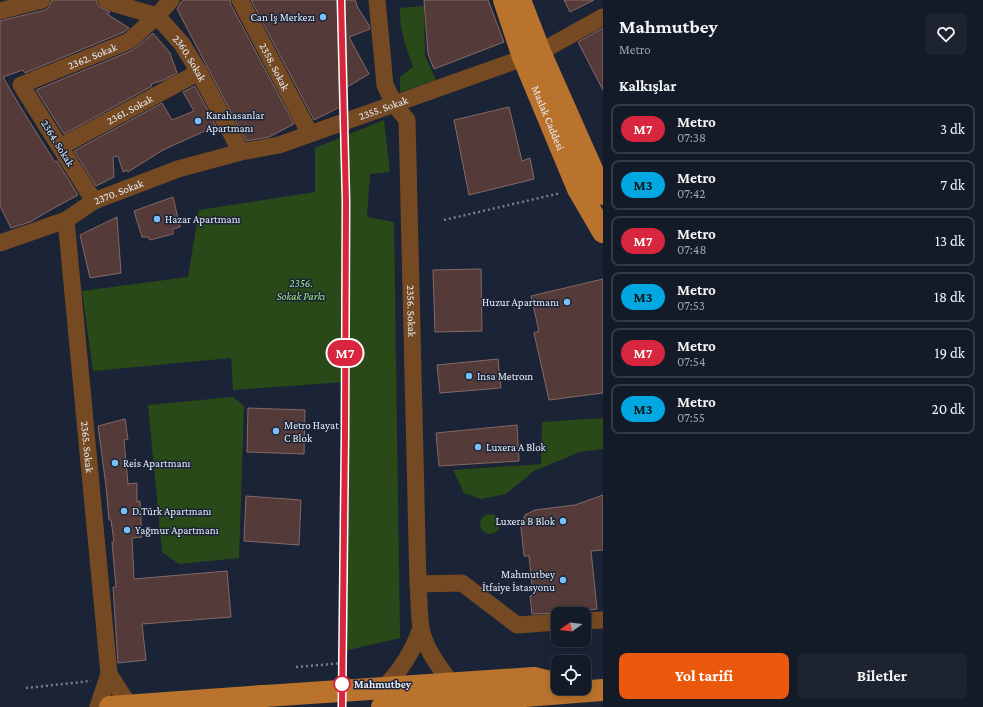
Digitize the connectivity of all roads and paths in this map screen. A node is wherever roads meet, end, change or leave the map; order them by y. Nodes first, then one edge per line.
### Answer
1 (42, 0) edge
2 (106, 0) edge
3 (171, 0) edge
4 (240, 0) edge
5 (377, 0) edge
6 (504, 0) edge
7 (520, 0) edge
8 (0, 11) edge
9 (157, 16) junction
10 (603, 17) edge
11 (532, 54) junction
12 (199, 72) junction
13 (21, 85) joint
14 (394, 104) junction
15 (310, 134) junction
16 (60, 147) junction
17 (241, 152) junction
18 (578, 189) junction
19 (603, 194) edge
20 (94, 202) junction
21 (66, 220) junction
22 (444, 220) dead end
23 (603, 232) edge
24 (2, 238) edge
25 (418, 584) junction
26 (603, 620) edge
27 (591, 621) edge
28 (551, 623) edge
29 (421, 628) junction
30 (343, 663) dead end
31 (296, 667) dead end
32 (102, 677) junction
33 (551, 681) edge
34 (451, 683) junction
35 (26, 688) dead end
36 (551, 691) edge
37 (378, 695) edge
38 (254, 702) edge
39 (120, 706) edge
40 (98, 707) edge
41 (344, 707) edge

1 - 8 street
2 - 9 street
3 - 9 street, 2362. Sokak
4 - 15 street, 2358. Sokak
5 - 14 street, 2356. Sokak
6 - 11 main road, Maslak Caddesi
7 - 11 main road, Maslak Caddesi
9 - 12 street, 2360. Sokak
9 - 13 street, 2362. Sokak
10 - 11 street, 2355. Sokak
11 - 14 street, 2355. Sokak
11 - 18 main road, Maslak Caddesi
11 - 19 main road, Maslak Caddesi
12 - 16 street, 2361. Sokak
12 - 17 street, 2360. Sokak
13 - 16 street, 2364. Sokak
14 - 15 street, 2355. Sokak
14 - 25 street, 2356. Sokak
15 - 17 street, 2355. Sokak
16 - 20 street, 2364. Sokak
17 - 20 street, 2370. Sokak
18 - 22 path
18 - 23 main road, Maslak Caddesi
20 - 21 street, 2370. Sokak
21 - 24 street, 2370. Sokak
21 - 32 street, 2365. Sokak
25 - 28 street
25 - 29 street, 2356. Sokak
26 - 27 street
29 - 34 street
29 - 37 street
30 - 31 path
32 - 35 path
32 - 39 street, 2365. Sokak
32 - 40 street, 2365. Sokak
33 - 34 main road
34 - 37 main road
36 - 37 main road
37 - 38 main road
37 - 41 main road
38 - 39 main road

